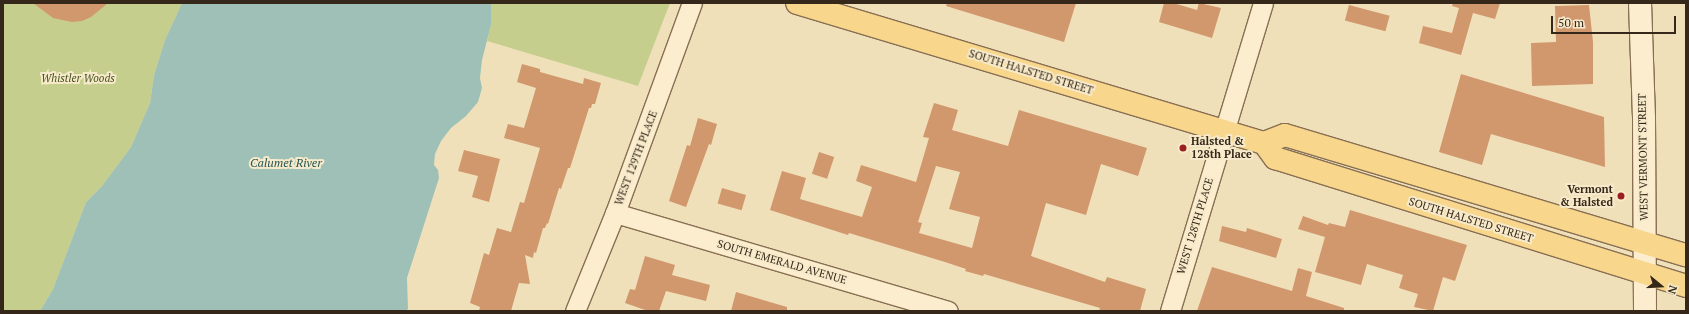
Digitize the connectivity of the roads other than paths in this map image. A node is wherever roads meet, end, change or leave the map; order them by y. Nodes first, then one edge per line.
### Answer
1 (692, 3) edge
2 (797, 3) edge
3 (1263, 3) edge
4 (1640, 3) edge
5 (1224, 130) junction
6 (1264, 142) junction
7 (615, 213) junction
8 (1644, 243) junction
9 (1686, 255) edge
10 (1644, 274) junction
11 (1686, 286) edge
12 (575, 311) edge
13 (948, 311) edge
14 (1170, 311) edge
15 (1645, 311) edge

1 - 7 street, WEST 129TH PLACE
2 - 5 main road, SOUTH HALSTED STREET
3 - 5 street, WEST 128TH PLACE
4 - 8 street, WEST VERMONT STREET
5 - 6 main road, SOUTH HALSTED STREET
5 - 14 street, WEST 128TH PLACE
6 - 8 main road
6 - 10 main road, SOUTH HALSTED STREET
7 - 12 street, WEST 129TH PLACE
7 - 13 street, SOUTH EMERALD AVENUE
8 - 9 main road
8 - 10 street, WEST VERMONT STREET
10 - 11 main road, SOUTH HALSTED STREET
10 - 15 street, WEST VERMONT STREET

